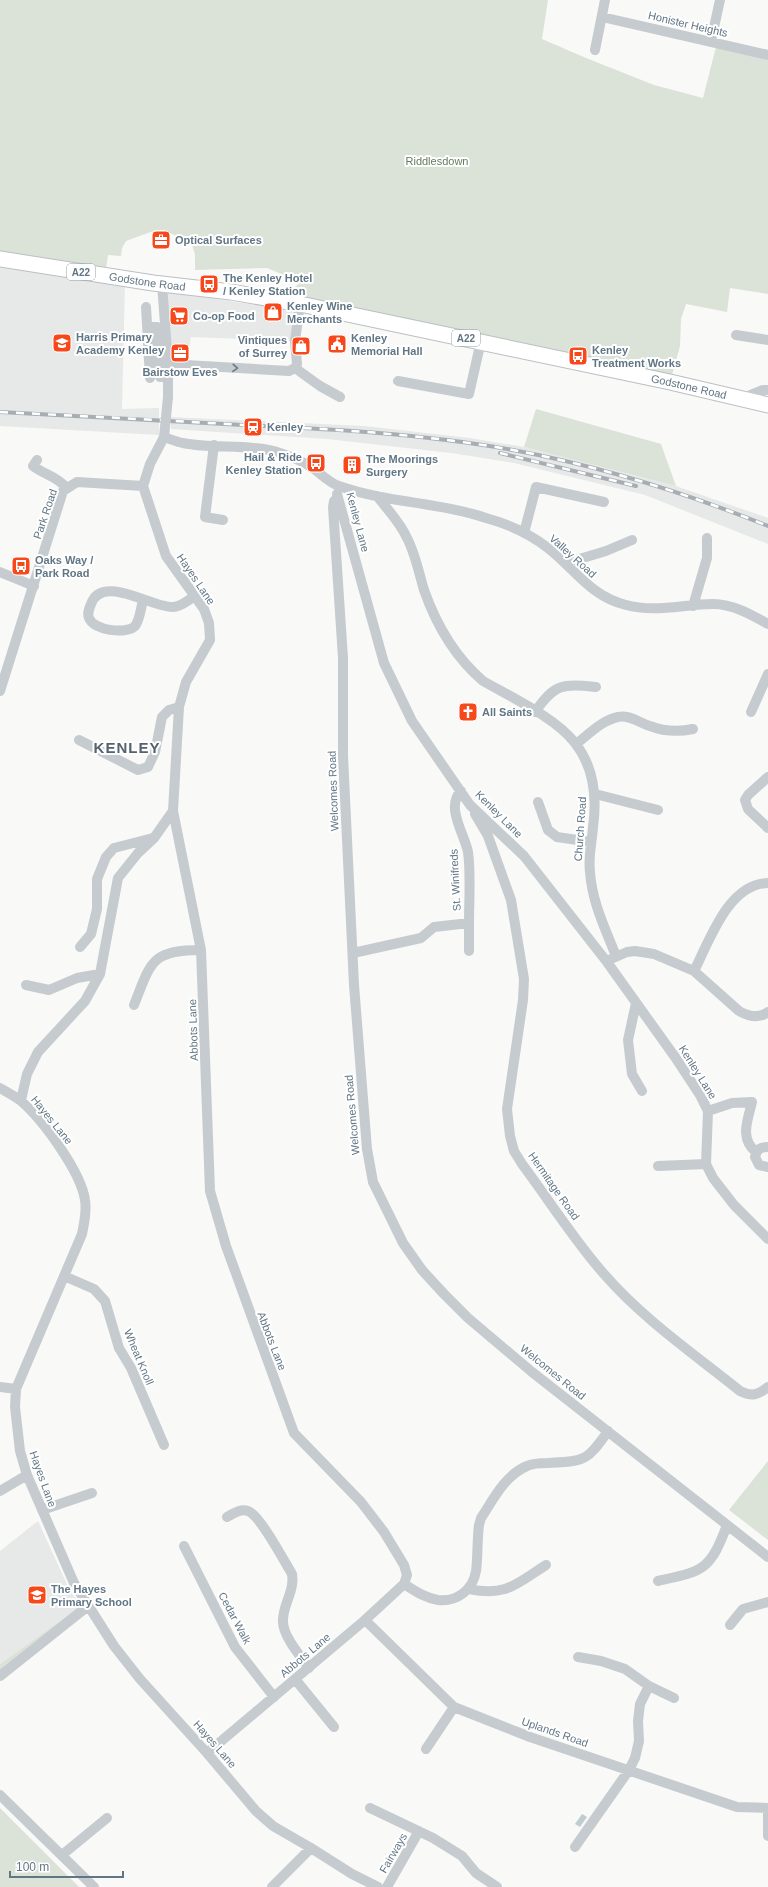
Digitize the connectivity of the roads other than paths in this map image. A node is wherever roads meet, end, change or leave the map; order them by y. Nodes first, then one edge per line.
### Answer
1 (605, 0) edge
2 (720, 0) edge
3 (602, 17) junction
4 (711, 41) junction
5 (595, 50) dead end
6 (768, 55) edge
7 (0, 259) edge
8 (162, 284) junction
9 (300, 304) junction
10 (146, 307) dead end
11 (148, 328) junction
12 (736, 335) dead end
13 (768, 340) edge
14 (481, 342) junction
15 (168, 364) junction
16 (295, 368) junction
17 (168, 377) junction
18 (150, 378) dead end
19 (398, 381) dead end
20 (768, 390) edge
21 (340, 397) dead end
22 (741, 399) junction
23 (768, 405) edge
24 (164, 437) junction
25 (214, 445) junction
26 (32, 466) dead end
27 (143, 486) junction
28 (338, 486) junction
29 (66, 488) junction
30 (377, 496) junction
31 (338, 498) junction
32 (604, 502) dead end
33 (223, 520) dead end
34 (524, 533) junction
35 (707, 538) dead end
36 (632, 540) dead end
37 (566, 564) junction
38 (0, 572) edge
39 (34, 586) junction
40 (195, 596) junction
41 (143, 600) junction
42 (693, 606) junction
43 (768, 624) edge
44 (768, 674) edge
45 (596, 687) dead end
46 (0, 691) edge
47 (179, 707) junction
48 (535, 712) junction
49 (751, 712) dead end
50 (693, 729) dead end
51 (79, 740) dead end
52 (576, 744) junction
53 (768, 776) edge
54 (461, 791) junction
55 (595, 794) junction
56 (538, 802) dead end
57 (470, 805) junction
58 (658, 810) dead end
59 (173, 811) junction
60 (768, 828) edge
61 (154, 838) junction
62 (591, 842) junction
63 (768, 883) edge
64 (469, 923) junction
65 (80, 947) dead end
66 (201, 950) junction
67 (469, 951) dead end
68 (353, 953) junction
69 (616, 956) junction
70 (607, 962) junction
71 (694, 971) junction
72 (100, 974) junction
73 (26, 985) dead end
74 (636, 1003) junction
75 (134, 1005) dead end
76 (768, 1012) edge
77 (0, 1088) edge
78 (642, 1091) dead end
79 (20, 1100) junction
80 (708, 1111) junction
81 (768, 1147) edge
82 (756, 1152) junction
83 (706, 1164) junction
84 (658, 1166) dead end
85 (768, 1167) edge
86 (768, 1239) edge
87 (64, 1276) junction
88 (768, 1386) edge
89 (0, 1388) edge
90 (16, 1389) junction
91 (608, 1431) junction
92 (164, 1445) dead end
93 (27, 1475) junction
94 (0, 1491) edge
95 (92, 1493) dead end
96 (42, 1510) junction
97 (227, 1517) dead end
98 (727, 1525) junction
99 (184, 1546) dead end
100 (768, 1557) edge
101 (546, 1566) dead end
102 (658, 1581) dead end
103 (404, 1584) junction
104 (469, 1589) junction
105 (768, 1602) edge
106 (88, 1606) junction
107 (365, 1620) junction
108 (730, 1625) dead end
109 (578, 1657) dead end
110 (309, 1668) junction
111 (0, 1676) edge
112 (295, 1679) junction
113 (649, 1686) junction
114 (274, 1697) junction
115 (674, 1698) dead end
116 (454, 1708) junction
117 (334, 1727) dead end
118 (426, 1749) dead end
119 (207, 1753) junction
120 (629, 1770) junction
121 (0, 1795) edge
122 (370, 1808) dead end
123 (768, 1808) edge
124 (768, 1814) edge
125 (107, 1818) dead end
126 (419, 1831) junction
127 (768, 1836) edge
128 (575, 1847) dead end
129 (311, 1848) junction
130 (62, 1855) junction
131 (94, 1887) edge
132 (272, 1887) edge
133 (378, 1887) edge
134 (387, 1887) edge
135 (497, 1887) edge

1 - 3 street
2 - 4 street
3 - 4 street, Honister Heights
3 - 5 street
4 - 6 street, Honister Heights
7 - 8 highway, Godstone Road / A22
8 - 9 highway, Godstone Road / A22
8 - 15 street
9 - 14 highway, Godstone Road / A22
9 - 16 street
10 - 11 street
11 - 17 street
11 - 18 street
12 - 13 street
14 - 19 street
14 - 22 highway, Godstone Road / A22
15 -> 16 street
15 - 17 street
16 - 21 street
17 - 24 street, bridge
20 - 22 street, Godstone Road
22 - 23 highway, Godstone Road / A22
24 - 25 street, Kenley Lane
24 - 27 street
25 - 28 street, Kenley Lane
25 - 33 street
26 - 29 street
27 - 29 street, Park Road
27 - 40 street, Hayes Lane
28 - 30 street, Valley Road
28 - 31 street, Kenley Lane
29 - 39 street, Park Road
30 - 34 street, Valley Road
30 - 48 street, Church Road
31 - 54 street, Kenley Lane
31 - 68 street, Welcomes Road
32 - 34 street
34 - 37 street, Valley Road
35 - 42 street
36 - 37 street
37 - 42 street, Valley Road
38 - 39 street
39 - 46 street, Park Road
40 - 41 street
40 - 47 street, Hayes Lane
41 - 41 street
42 - 43 street, Valley Road
44 - 49 street
45 - 48 street
47 - 51 street
47 - 59 street, Hayes Lane
48 - 52 street, Church Road
50 - 52 street
52 - 55 street, Church Road
53 - 60 street
54 - 57 street, Kenley Lane
54 - 64 street, St. Winifreds
55 - 58 street
55 - 62 street, Church Road
56 - 62 street
57 - 70 street, Kenley Lane
57 - 88 street, Hermitage Road
59 - 61 street, Hayes Lane
59 - 66 street, Abbots Lane
61 - 65 street
61 - 72 street, Hayes Lane
62 - 69 street, Church Road
63 - 71 street
64 - 67 street, St. Winifreds
64 - 68 street, St. Winifreds
66 - 75 street
66 - 103 street, Abbots Lane
68 - 91 street, Welcomes Road
69 - 70 street
69 - 71 street
70 - 74 street, Kenley Lane
71 - 76 street
72 - 73 street
72 - 79 street, Hayes Lane
74 - 78 street
74 - 80 street, Kenley Lane
77 - 79 street
79 - 87 street, Hayes Lane
80 - 82 street
80 - 83 street, Kenley Lane
81 - 82 street
82 - 85 street
83 - 84 street
83 - 86 street
87 - 90 street, Hayes Lane
87 - 92 street, Wheat Knoll
89 - 90 street
90 - 93 street, Hayes Lane
91 - 98 street, Welcomes Road
91 - 104 street
93 - 94 street
93 - 96 street, Hayes Lane
95 - 96 street
96 - 106 street, Hayes Lane
97 - 110 street
98 - 100 street, Welcomes Road
98 - 102 street
99 - 114 street, Cedar Walk
101 - 104 street
103 - 104 street
103 - 107 street, Abbots Lane
105 - 108 street
106 - 111 street
106 - 119 street, Hayes Lane
107 - 110 street, Abbots Lane
107 - 116 street, Uplands Road
109 - 113 street
110 - 112 street, Abbots Lane
112 - 114 street, Abbots Lane
112 - 117 street
113 - 115 street
113 - 120 street
114 - 119 street, Abbots Lane
116 - 118 street
116 - 120 street, Uplands Road
119 - 129 street, Hayes Lane
120 - 123 street, Uplands Road
120 - 128 street
121 - 130 street
122 - 126 street, Fairways
124 - 127 street
125 - 130 street
126 - 134 street, Fairways
126 - 135 street, Fairways
129 - 132 street
129 - 133 street, Hayes Lane
130 - 131 street

